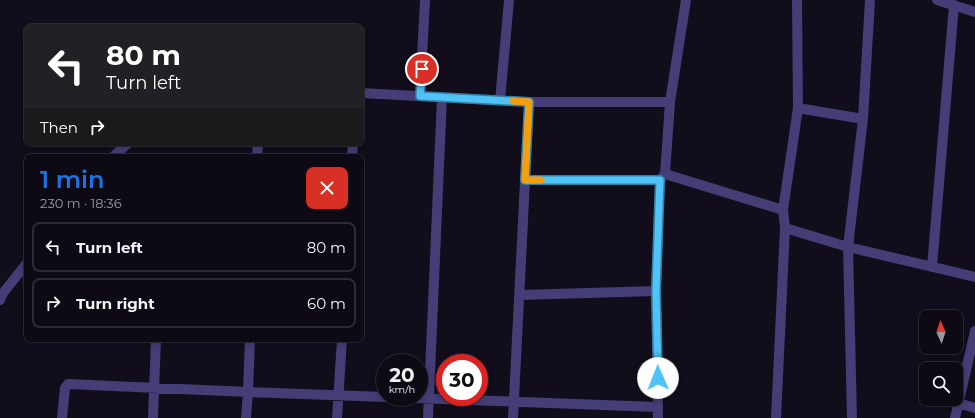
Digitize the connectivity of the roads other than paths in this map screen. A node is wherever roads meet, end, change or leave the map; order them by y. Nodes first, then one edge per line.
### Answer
1 (425, 0) edge
2 (509, 0) edge
3 (686, 0) edge
4 (797, 0) edge
5 (870, 0) edge
6 (937, 0) edge
7 (954, 5) junction
8 (975, 12) edge
9 (364, 93) edge
10 (420, 96) junction
11 (442, 97) junction
12 (500, 101) junction
13 (529, 102) junction
14 (670, 102) junction
15 (798, 108) junction
16 (863, 119) junction
17 (125, 146) edge
18 (116, 154) edge
19 (663, 177) junction
20 (525, 180) junction
21 (783, 210) junction
22 (785, 228) junction
23 (848, 247) junction
24 (24, 267) edge
25 (932, 267) junction
26 (975, 277) edge
27 (656, 290) junction
28 (520, 295) junction
29 (0, 300) edge
30 (975, 331) edge
31 (156, 342) edge
32 (250, 342) edge
33 (342, 342) edge
34 (963, 382) edge
35 (155, 387) junction
36 (248, 392) junction
37 (338, 396) junction
38 (429, 399) junction
39 (514, 402) junction
40 (963, 404) edge
41 (957, 406) edge
42 (658, 407) junction
43 (975, 408) edge
44 (62, 418) edge
45 (154, 418) edge
46 (246, 418) edge
47 (337, 418) edge
48 (428, 418) edge
49 (513, 418) edge
50 (658, 418) edge
51 (776, 418) edge
52 (852, 418) edge
53 (955, 418) edge

1 - 10 street
2 - 12 street
3 - 14 street
4 - 15 street
5 - 16 street
6 - 7 street
7 - 8 street
7 - 25 street
9 - 10 street
10 - 11 street
11 - 12 street
11 - 38 street
12 - 13 street
13 - 14 street
13 - 20 street
14 - 19 street
15 - 16 street
15 - 21 street
16 - 23 street
17 - 18 street
19 - 20 street
19 - 21 street
19 - 27 street
20 - 28 street
21 - 22 street
22 - 23 street
22 - 51 street
23 - 25 street
23 - 52 street
24 - 29 street
25 - 26 street
27 - 28 street
27 - 42 street
28 - 39 street
30 - 34 street
31 - 35 street
32 - 36 street
33 - 37 street
35 - 36 street
35 - 44 street
35 - 45 street
36 - 37 street
36 - 46 street
37 - 38 street
37 - 47 street
38 - 39 street
38 - 48 street
39 - 42 street
39 - 49 street
40 - 43 street
41 - 53 street
42 - 50 street

